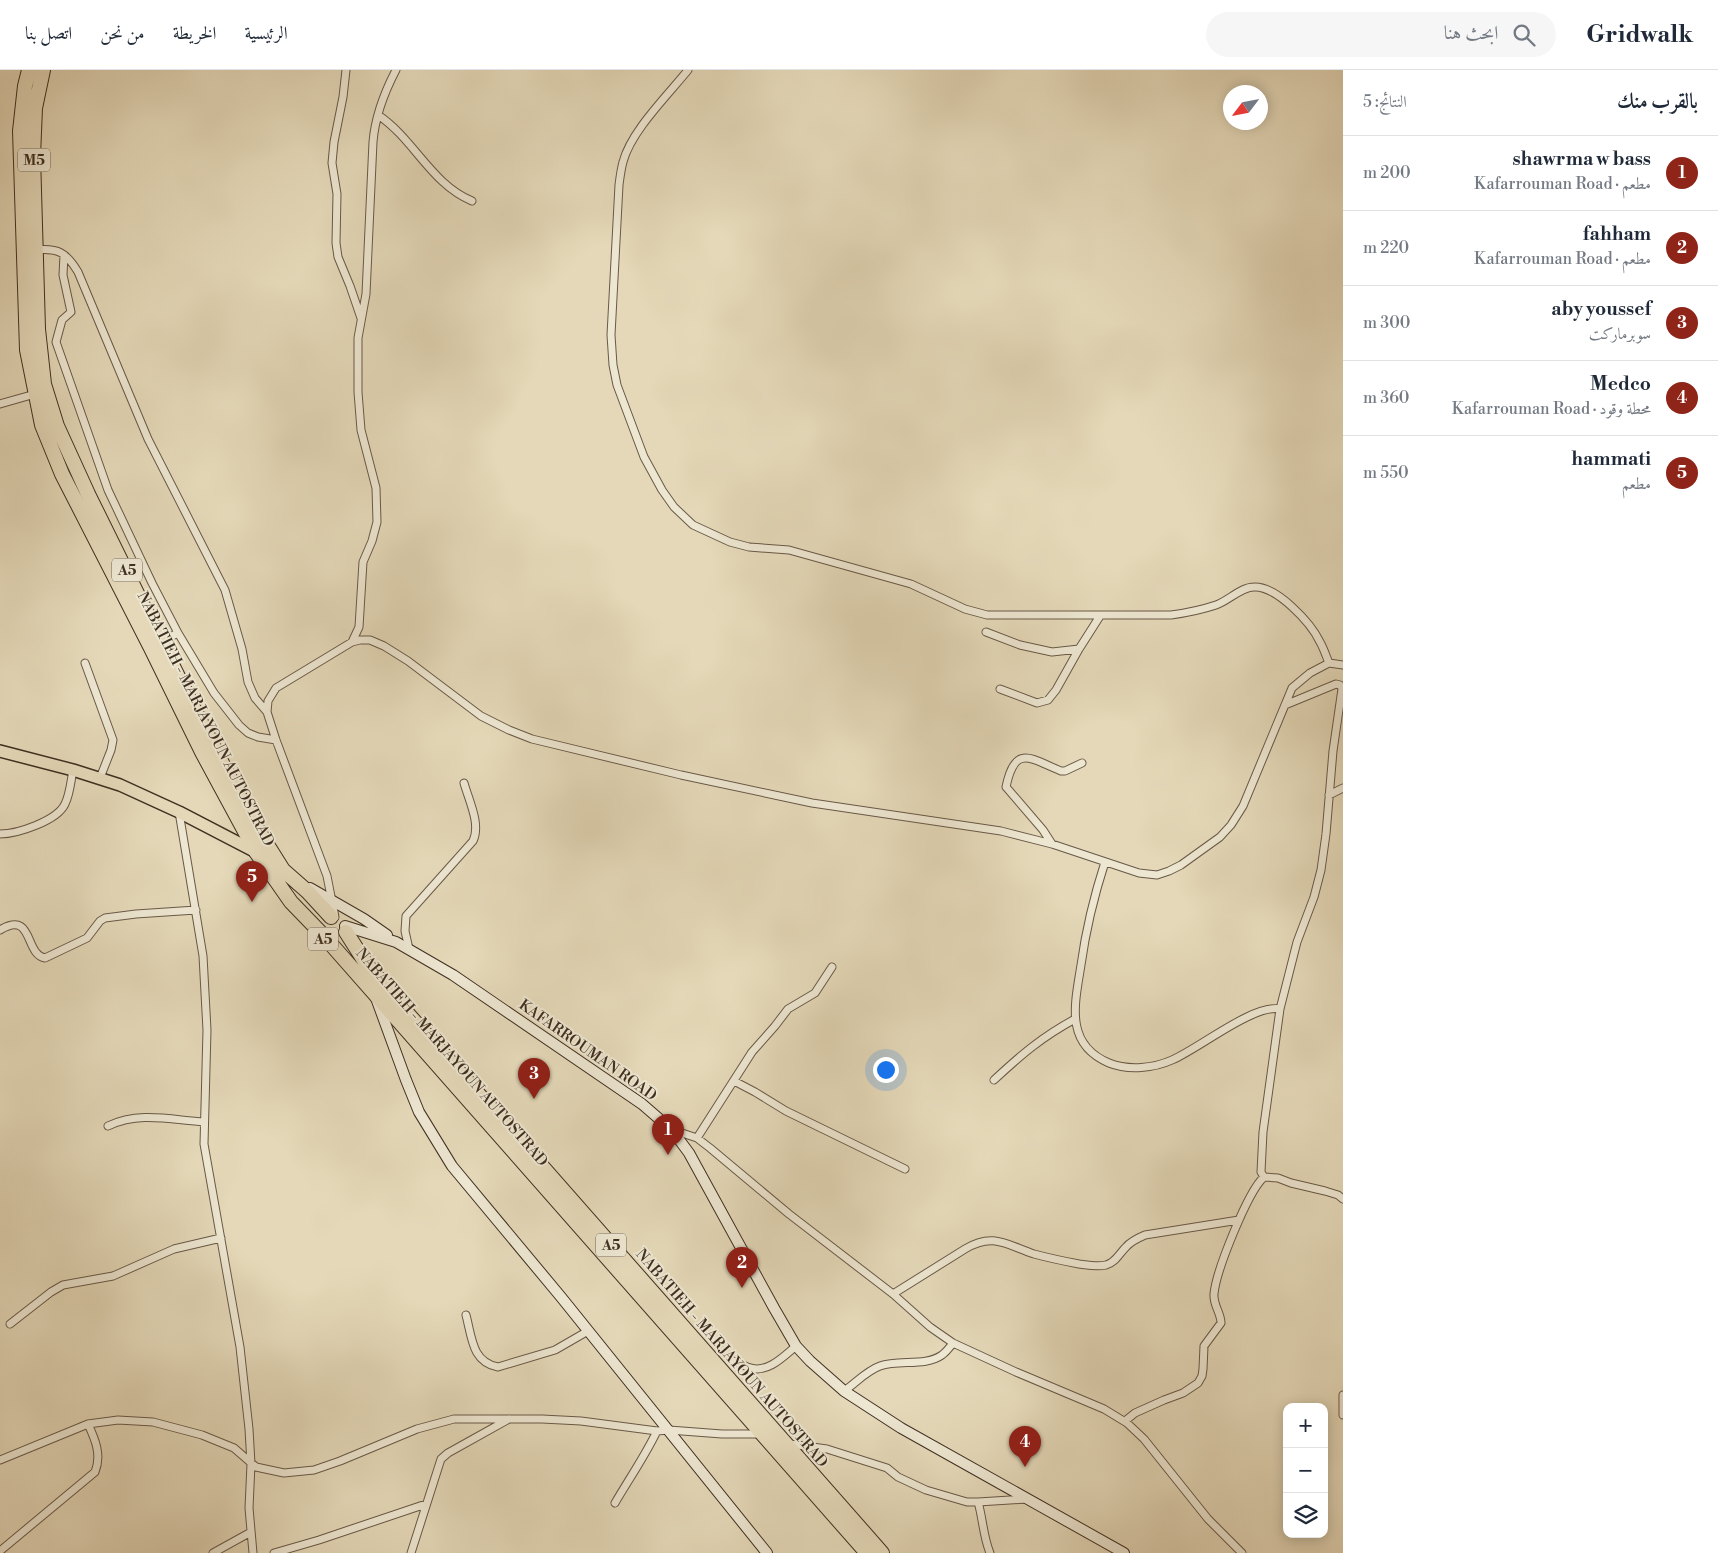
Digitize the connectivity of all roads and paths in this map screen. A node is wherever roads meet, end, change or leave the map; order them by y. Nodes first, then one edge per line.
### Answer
1 (30, 70) edge
2 (43, 70) edge
3 (346, 70) edge
4 (396, 70) edge
5 (688, 70) edge
6 (378, 115) junction
7 (472, 201) dead end
8 (29, 249) junction
9 (64, 255) junction
10 (361, 321) junction
11 (35, 394) junction
12 (0, 404) edge
13 (1100, 616) junction
14 (986, 632) dead end
15 (178, 633) junction
16 (162, 641) junction
17 (352, 642) junction
18 (1079, 649) junction
19 (85, 663) dead end
20 (1329, 663) junction
21 (1343, 665) edge
22 (1000, 689) dead end
23 (1285, 705) junction
24 (268, 712) junction
25 (276, 740) junction
26 (0, 751) edge
27 (1082, 763) dead end
28 (73, 770) junction
29 (100, 778) junction
30 (464, 783) dead end
31 (1343, 788) edge
32 (1329, 795) junction
33 (179, 812) junction
34 (0, 834) edge
35 (1052, 844) junction
36 (256, 852) junction
37 (1105, 862) junction
38 (289, 874) junction
39 (333, 903) junction
40 (196, 910) junction
41 (339, 923) junction
42 (0, 930) edge
43 (320, 932) junction
44 (396, 942) junction
45 (330, 943) junction
46 (409, 949) junction
47 (832, 967) dead end
48 (375, 994) junction
49 (1280, 1008) junction
50 (1075, 1019) junction
51 (994, 1080) dead end
52 (734, 1081) junction
53 (204, 1122) junction
54 (108, 1126) dead end
55 (672, 1130) junction
56 (697, 1138) junction
57 (905, 1169) dead end
58 (1264, 1177) junction
59 (1343, 1199) edge
60 (1239, 1220) junction
61 (222, 1238) junction
62 (893, 1294) junction
63 (466, 1315) dead end
64 (10, 1324) dead end
65 (588, 1331) junction
66 (954, 1343) junction
67 (796, 1346) junction
68 (733, 1361) dead end
69 (844, 1391) junction
70 (1343, 1395) edge
71 (1343, 1415) edge
72 (509, 1419) junction
73 (1124, 1421) junction
74 (88, 1424) junction
75 (669, 1430) junction
76 (657, 1431) junction
77 (762, 1434) junction
78 (784, 1442) junction
79 (0, 1460) edge
80 (251, 1464) junction
81 (1029, 1499) junction
82 (978, 1502) junction
83 (615, 1503) dead end
84 (426, 1504) junction
85 (251, 1532) junction
86 (0, 1551) edge
87 (213, 1553) edge
88 (253, 1553) edge
89 (274, 1553) edge
90 (411, 1553) edge
91 (767, 1553) edge
92 (866, 1553) edge
93 (882, 1553) edge
94 (990, 1553) edge
95 (1124, 1553) edge
96 (1242, 1553) edge

1 - 8 highway, NABATIEH - MARJAYOUN AUTOSTRAD / M5
2 - 8 highway, NABATIEH - MARJAYOUN AUTOSTRAD / M5
3 - 10 street
4 - 6 street
5 - 13 street
6 - 7 street
6 - 10 street
8 - 9 street
8 - 11 highway, NABATIEH - MARJAYOUN AUTOSTRAD / A5
8 - 16 highway, NABATIEH - MARJAYOUN AUTOSTRAD / A5
9 - 15 street
9 - 24 street
10 - 17 street
11 - 12 street
11 - 36 highway, NABATIEH - MARJAYOUN AUTOSTRAD / A5
13 - 18 street
13 - 20 street
14 - 18 street
15 - 16 street
15 - 25 street
16 - 38 highway, NABATIEH - MARJAYOUN AUTOSTRAD / A5
17 - 24 street
17 - 35 street
18 - 22 street
19 - 29 street
20 - 21 street
20 - 23 street
23 - 32 street
23 - 37 street
24 - 25 street
25 - 39 street
26 - 28 main road
27 - 35 street
28 - 29 main road
28 - 34 street
29 - 33 main road
30 - 46 street
31 - 32 street
32 - 49 street
33 - 36 main road
33 - 40 street
35 - 37 street
36 - 38 main road
36 - 43 highway, NABATIEH - MARJAYOUN AUTOSTRAD / A5
37 - 50 street
38 - 39 main road
38 - 41 highway, NABATIEH - MARJAYOUN AUTOSTRAD / A5
39 - 41 street
39 - 44 main road
40 - 42 street
40 - 53 street
41 - 43 highway, A5
41 - 44 main road, KAFARROUMAN ROAD
41 - 45 highway, A5
41 - 78 highway, NABATIEH - MARJAYOUN AUTOSTRAD / A5
43 - 45 highway, A5
44 - 46 main road, KAFARROUMAN ROAD
45 - 48 highway, NABATIEH - MARJAYOUN AUTOSTRAD / A5
46 - 55 main road, KAFARROUMAN ROAD
47 - 52 street
48 - 65 main road
48 - 77 highway, NABATIEH - MARJAYOUN AUTOSTRAD / A5
49 - 50 street
49 - 58 street
50 - 51 street
52 - 56 street
52 - 57 street
53 - 54 street
53 - 61 street
55 - 56 street
55 - 67 main road, KAFARROUMAN ROAD
56 - 62 street
58 - 59 street
58 - 60 street
60 - 62 street
60 - 73 street
61 - 64 street
61 - 80 street
62 - 66 street
63 - 65 street
65 - 75 main road
66 - 69 street
66 - 73 street
67 - 68 street
67 - 69 main road, KAFARROUMAN ROAD
69 - 81 main road, KAFARROUMAN ROAD
70 - 71 street
72 - 76 street
72 - 80 street
72 - 84 street
73 - 96 street
74 - 79 street
74 - 80 street
74 - 86 street
75 - 76 street
75 - 77 street
75 - 91 main road
76 - 83 street
77 - 92 highway, NABATIEH - MARJAYOUN AUTOSTRAD / A5
78 - 82 street
78 - 93 highway, NABATIEH - MARJAYOUN AUTOSTRAD / A5
80 - 85 street
81 - 82 street
81 - 95 main road, KAFARROUMAN ROAD
82 - 94 street
84 - 89 street
84 - 90 street
85 - 87 street
85 - 88 street

